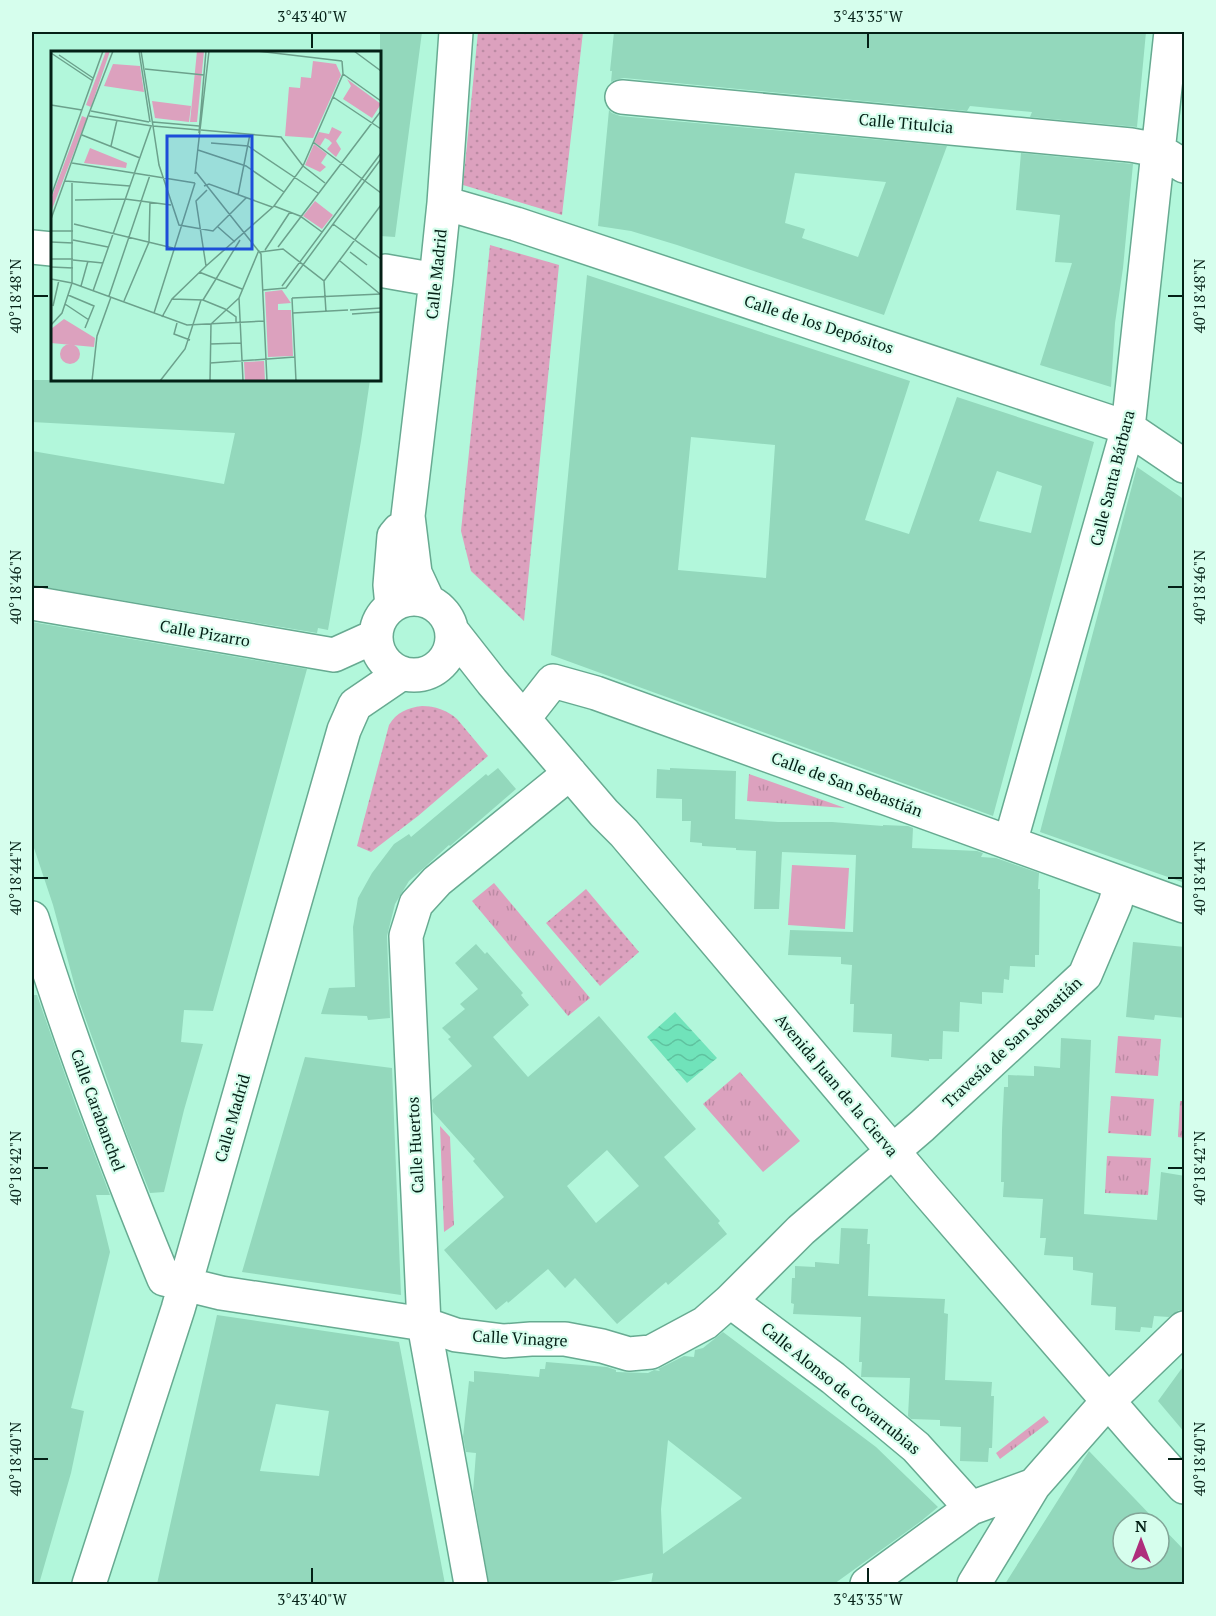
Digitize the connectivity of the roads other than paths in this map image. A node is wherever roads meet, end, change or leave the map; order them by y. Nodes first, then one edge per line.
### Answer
1 (456, 32) edge
2 (1171, 32) edge
3 (622, 97) dead end
4 (1171, 158) edge
5 (444, 203) junction
6 (32, 248) edge
7 (51, 249) edge
8 (386, 271) dead end
9 (436, 280) junction
10 (1128, 428) junction
11 (1185, 466) edge
12 (408, 516) junction
13 (428, 601) junction
14 (32, 603) edge
15 (392, 606) junction
16 (452, 631) junction
17 (376, 636) junction
18 (438, 666) junction
19 (402, 673) junction
20 (492, 682) junction
21 (524, 718) junction
22 (570, 773) junction
23 (1010, 843) junction
24 (1121, 884) junction
25 (1185, 906) edge
26 (32, 918) edge
27 (43, 990) edge
28 (893, 1150) junction
29 (185, 1283) junction
30 (730, 1301) junction
31 (423, 1324) junction
32 (1185, 1328) edge
33 (1108, 1401) junction
34 (1034, 1485) junction
35 (1185, 1486) edge
36 (971, 1508) junction
37 (89, 1584) edge
38 (471, 1584) edge
39 (867, 1584) edge
40 (974, 1584) edge

1 - 5 street, Calle Madrid
2 - 4 street, Calle Santa Bárbara
3 - 4 street, Calle Titulcia
4 - 10 street, Calle Santa Bárbara
5 - 9 street, Calle Madrid
5 - 10 street, Calle de los Depósitos
6 - 7 street
8 - 9 street
9 - 12 street, Calle Madrid
10 - 11 street, Calle de los Depósitos
10 - 23 street, Calle Santa Bárbara
12 - 13 street, Calle Madrid
12 - 15 street, Calle Madrid
13 - 15 street
13 - 16 street
14 - 17 street, Calle Pizarro
15 - 17 street
16 - 18 street
16 - 20 street, Avenida Juan de la Cierva
17 - 19 street
18 - 19 street
18 - 20 street
19 - 29 street, Calle Madrid
20 - 21 street, Avenida Juan de la Cierva
21 - 22 street, Avenida Juan de la Cierva
21 - 23 street, Calle de San Sebastián
22 - 28 street, Avenida Juan de la Cierva
22 - 31 street, Calle Huertos
23 - 24 street, Calle de San Sebastián
24 - 25 street, Calle de San Sebastián
24 - 28 street, Travesía de San Sebastián
26 - 27 street, Calle Carabanchel
27 - 29 street, Calle Carabanchel
28 - 30 street, Calle Vinagre
28 - 33 street, Avenida Juan de la Cierva
29 - 31 street, Calle Vinagre
29 - 37 street, Calle Madrid
30 - 31 street, Calle Vinagre
30 - 36 street, Calle Alonso de Covarrubias
31 - 38 street, Calle Huertos
32 - 33 street
33 - 34 street
33 - 35 street, Avenida Juan de la Cierva
34 - 36 street
34 - 40 street
36 - 39 street

